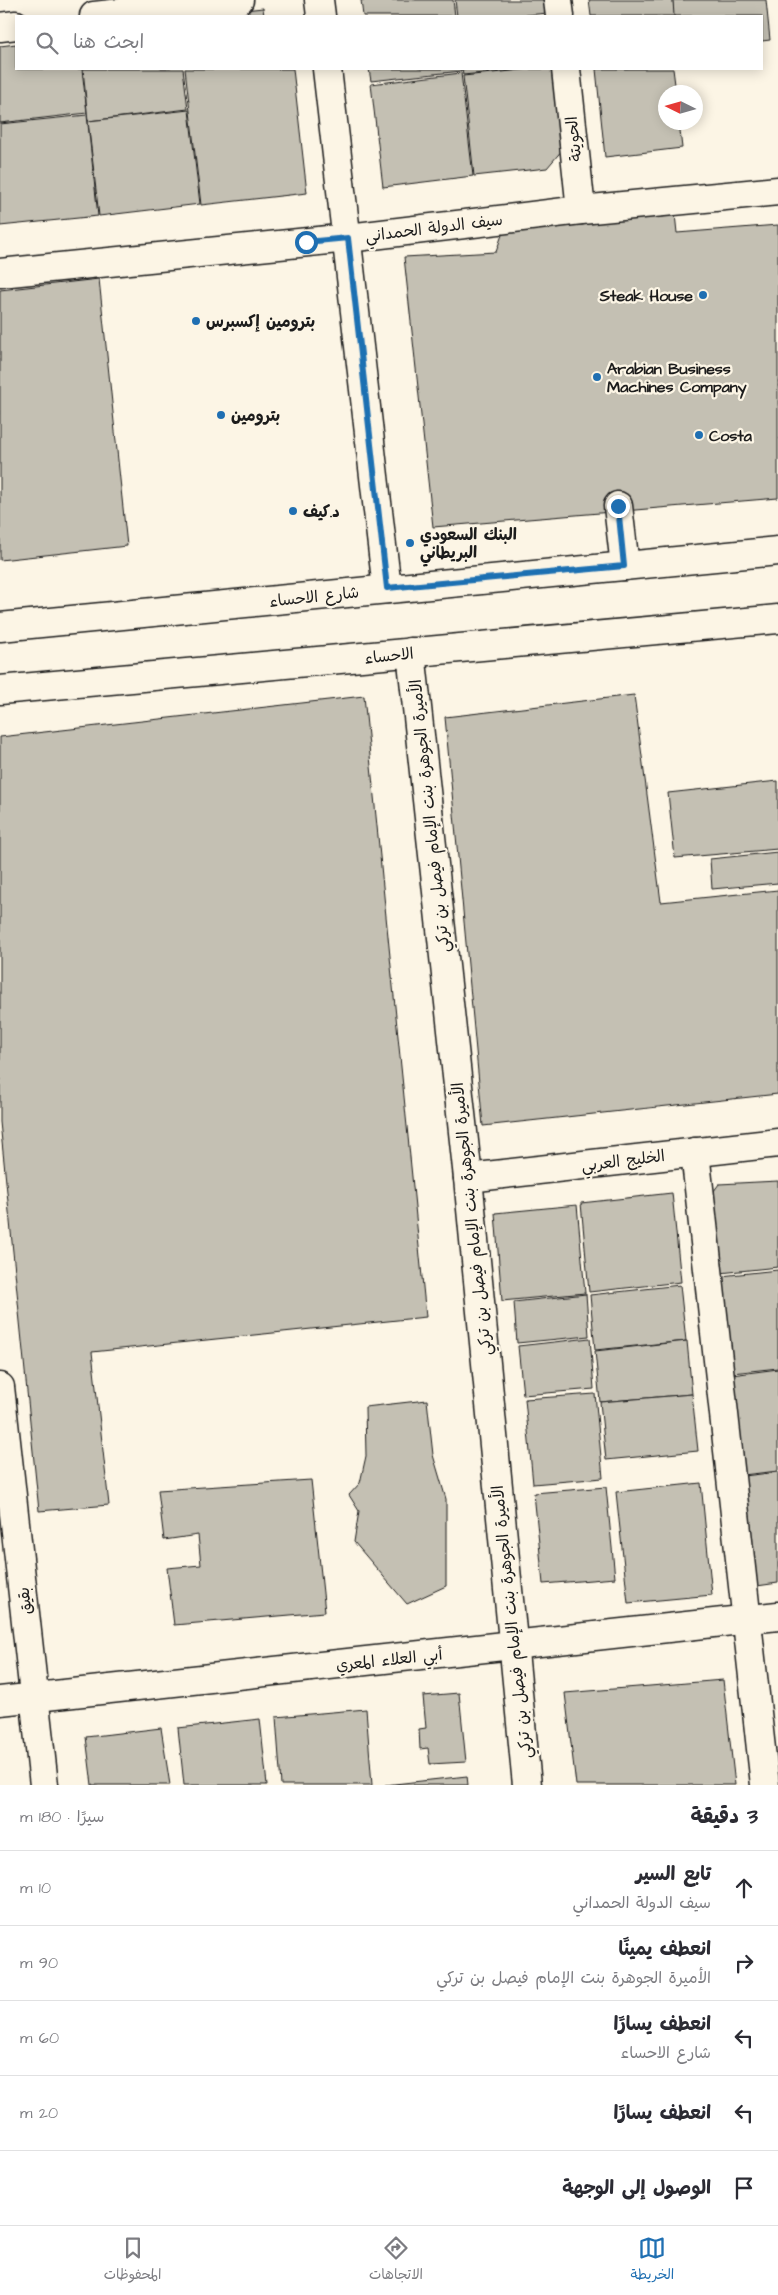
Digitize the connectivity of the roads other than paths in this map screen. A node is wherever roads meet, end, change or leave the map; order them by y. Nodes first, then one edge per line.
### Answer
1 (239, 0) edge
2 (319, 0) edge
3 (558, 0) edge
4 (103, 15) edge
5 (321, 15) edge
6 (560, 15) edge
7 (15, 25) edge
8 (0, 27) edge
9 (327, 70) edge
10 (566, 70) edge
11 (778, 191) edge
12 (581, 210) junction
13 (348, 238) junction
14 (0, 273) edge
15 (618, 506) dead end
16 (778, 551) edge
17 (624, 566) junction
18 (387, 588) junction
19 (778, 619) edge
20 (0, 627) edge
21 (411, 652) junction
22 (0, 690) edge
23 (778, 1143) edge
24 (695, 1152) junction
25 (468, 1178) junction
26 (0, 1387) edge
27 (778, 1616) edge
28 (747, 1620) junction
29 (514, 1646) junction
30 (35, 1697) junction
31 (0, 1701) edge
32 (44, 1785) edge
33 (527, 1785) edge
34 (766, 1785) edge

1 - 4 street
2 - 5 street
3 - 6 street
7 - 8 street
9 - 13 street
10 - 12 street, الحويتة
11 - 12 street, سيف الدولة الحمداني
12 - 13 street, سيف الدولة الحمداني
13 - 14 street, سيف الدولة الحمداني
13 - 18 street
15 - 17 street
16 - 17 street, شارع الاحساء
17 - 18 street, شارع الاحساء
18 - 20 street, شارع الاحساء
19 - 21 street, الاحساء
21 - 22 street, الاحساء
21 - 25 street, الأميرة الجوهرة بنت الإمام فيصل بن تركي
23 - 24 street, الخليج العربي
24 - 25 street, الخليج العربي
24 - 28 street
25 - 29 street, الأميرة الجوهرة بنت الإمام فيصل بن تركي
26 - 30 street, بقيق
27 - 28 street, أبي العلاء المعري
28 - 29 street, أبي العلاء المعري
28 - 34 street
29 - 30 street, أبي العلاء المعري
29 - 33 street, الأميرة الجوهرة بنت الإمام فيصل بن تركي
30 - 31 street, أبي العلاء المعري
30 - 32 street, بقيق

